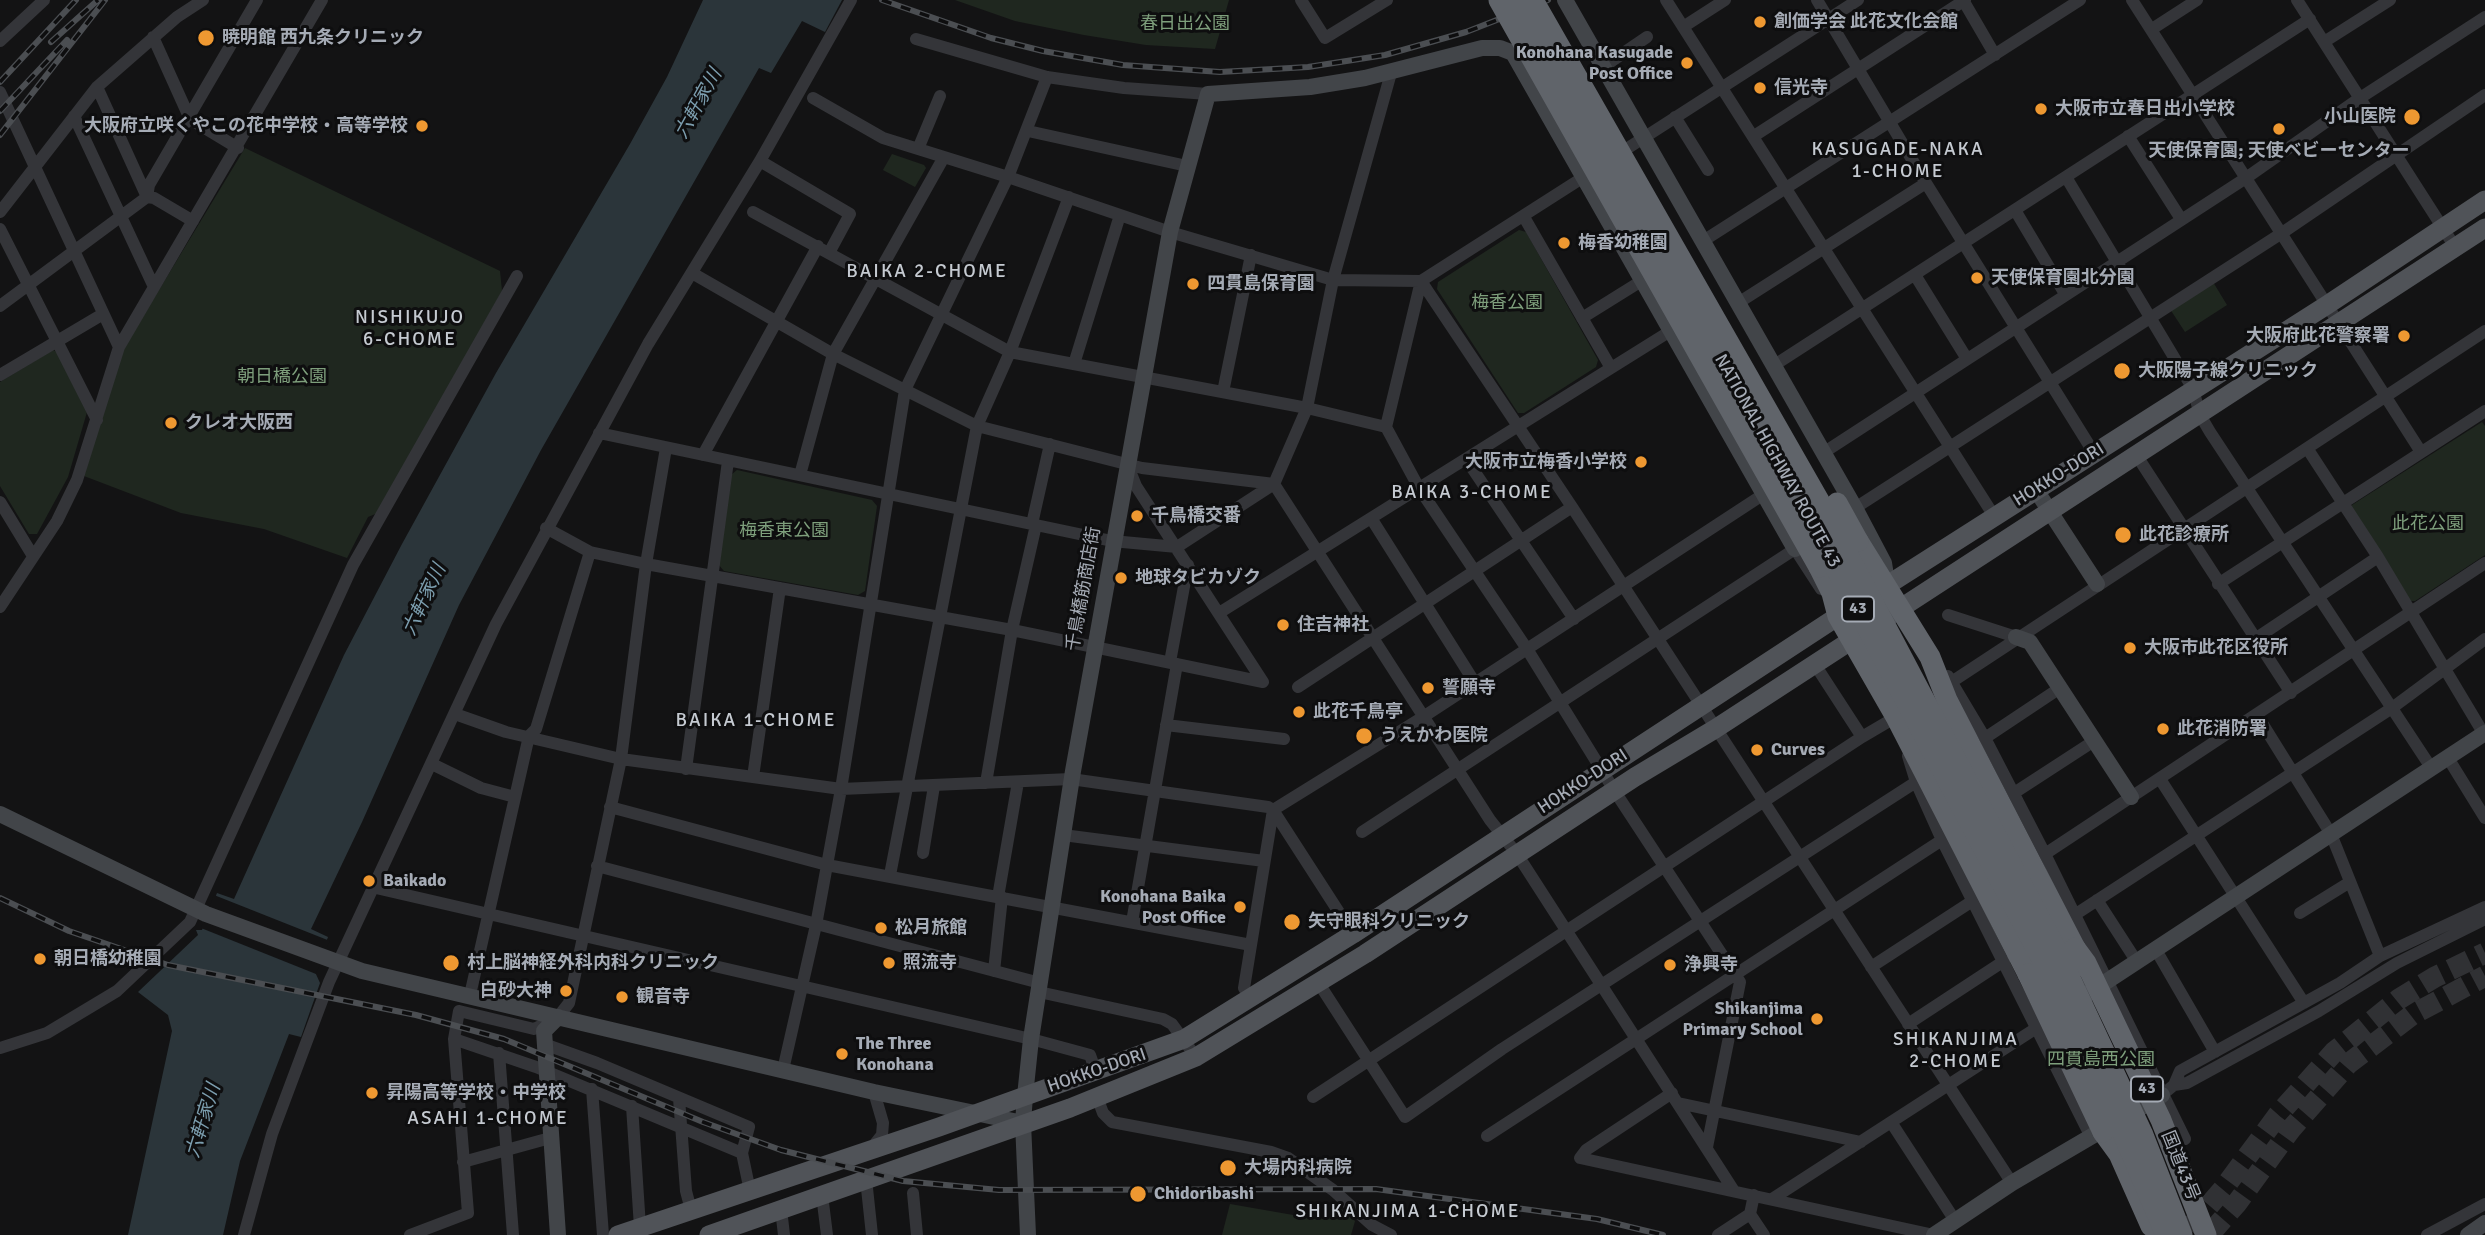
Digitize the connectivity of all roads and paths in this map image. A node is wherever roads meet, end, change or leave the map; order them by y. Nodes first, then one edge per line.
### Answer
1 (44, 0) edge
2 (203, 0) edge
3 (257, 0) edge
4 (322, 0) edge
5 (851, 0) edge
6 (1301, 0) edge
7 (1387, 0) edge
8 (1499, 0) edge
9 (1515, 0) edge
10 (1533, 0) edge
11 (1549, 0) edge
12 (1564, 0) edge
13 (1666, 0) edge
14 (1725, 0) edge
15 (1817, 0) edge
16 (1858, 0) edge
17 (1964, 0) edge
18 (2080, 0) edge
19 (2132, 0) edge
20 (2197, 0) edge
21 (2297, 0) edge
22 (2390, 0) edge
23 (2485, 18) edge
24 (1829, 19) junction
25 (2310, 19) junction
26 (1683, 27) junction
27 (2152, 29) junction
28 (153, 37) junction
29 (1647, 37) dead end
30 (916, 38) dead end
31 (0, 41) edge
32 (2324, 42) junction
33 (1995, 55) junction
34 (1601, 63) junction
35 (1858, 69) junction
36 (1391, 73) junction
37 (1047, 77) junction
38 (1722, 87) junction
39 (97, 88) junction
40 (0, 92) edge
41 (1208, 94) junction
42 (2192, 94) junction
43 (2485, 95) edge
44 (940, 96) dead end
45 (1539, 97) junction
46 (813, 98) dead end
47 (2360, 98) junction
48 (74, 116) junction
49 (1675, 117) junction
50 (190, 119) junction
51 (1891, 122) junction
52 (1028, 131) junction
53 (1754, 136) junction
54 (2128, 136) junction
55 (1643, 137) junction
56 (238, 148) junction
57 (918, 149) junction
58 (2398, 156) junction
59 (944, 157) junction
60 (760, 161) junction
61 (35, 165) junction
62 (1187, 166) junction
63 (1708, 170) dead end
64 (1008, 177) junction
65 (1584, 177) junction
66 (2066, 177) junction
67 (2246, 178) junction
68 (1926, 183) junction
69 (1785, 189) junction
70 (147, 197) junction
71 (1069, 197) junction
72 (2485, 200) edge
73 (2015, 210) junction
74 (0, 212) edge
75 (753, 212) dead end
76 (1120, 215) junction
77 (121, 217) junction
78 (1524, 217) junction
79 (2181, 219) junction
80 (193, 221) junction
81 (2443, 228) junction
82 (2485, 228) edge
83 (0, 229) edge
84 (1170, 232) junction
85 (2282, 233) junction
86 (1703, 241) junction
87 (1964, 243) junction
88 (2455, 247) junction
89 (1824, 248) junction
90 (823, 250) junction
91 (74, 251) junction
92 (1251, 255) junction
93 (2116, 261) junction
94 (691, 273) junction
95 (517, 275) dead end
96 (1914, 275) junction
97 (876, 277) junction
98 (1333, 280) junction
99 (1643, 280) junction
100 (1421, 281) junction
101 (29, 284) junction
102 (154, 287) junction
103 (2065, 294) junction
104 (1738, 303) junction
105 (2327, 305) junction
106 (0, 306) edge
107 (1863, 309) junction
108 (103, 314) junction
109 (941, 315) junction
110 (1582, 318) junction
111 (2150, 318) junction
112 (774, 320) junction
113 (2339, 323) junction
114 (2016, 327) junction
115 (1672, 330) junction
116 (2485, 331) edge
117 (56, 340) junction
118 (119, 347) junction
119 (1010, 352) junction
120 (833, 354) junction
121 (1967, 359) junction
122 (1074, 364) junction
123 (1773, 366) junction
124 (1611, 368) junction
125 (0, 375) edge
126 (1144, 378) junction
127 (2049, 382) junction
128 (2193, 389) junction
129 (905, 390) junction
130 (1223, 392) junction
131 (1915, 392) junction
132 (2385, 397) junction
133 (1307, 408) junction
134 (2485, 411) edge
135 (2200, 415) junction
136 (97, 420) junction
137 (976, 426) junction
138 (1518, 426) junction
139 (1386, 427) junction
140 (599, 433) junction
141 (1049, 444) junction
142 (1948, 447) junction
143 (2307, 447) junction
144 (666, 448) junction
145 (2421, 452) junction
146 (1823, 453) junction
147 (2094, 453) junction
148 (703, 455) junction
149 (2137, 456) junction
150 (1466, 458) junction
151 (728, 460) junction
152 (1126, 462) junction
153 (800, 475) junction
154 (1274, 484) junction
155 (2246, 487) junction
156 (1419, 488) junction
157 (2036, 490) junction
158 (888, 494) junction
159 (1764, 494) junction
160 (0, 502) edge
161 (2342, 503) junction
162 (1572, 507) junction
163 (1855, 508) junction
164 (961, 510) junction
165 (2049, 512) junction
166 (1994, 516) junction
167 (1371, 518) junction
168 (1034, 524) junction
169 (546, 528) junction
170 (2183, 528) junction
171 (1112, 541) junction
172 (1520, 542) junction
173 (2282, 542) junction
174 (1177, 547) junction
175 (1795, 549) junction
176 (1317, 551) junction
177 (590, 552) junction
178 (33, 556) junction
179 (2378, 557) junction
180 (2485, 563) edge
181 (646, 564) junction
182 (1188, 565) junction
183 (1475, 573) junction
184 (713, 576) junction
185 (1887, 584) junction
186 (2096, 584) junction
187 (2218, 584) junction
188 (1623, 586) junction
189 (780, 588) junction
190 (2319, 596) junction
191 (871, 605) junction
192 (1424, 605) junction
193 (0, 607) edge
194 (1900, 608) junction
195 (2410, 611) junction
196 (1219, 612) junction
197 (1948, 615) dead end
198 (1839, 616) junction
199 (939, 617) junction
200 (1574, 619) junction
201 (1012, 630) junction
202 (2016, 637) junction
203 (1373, 638) junction
204 (2255, 639) junction
205 (2485, 639) edge
206 (1659, 640) junction
207 (1852, 640) junction
208 (1094, 646) junction
209 (1527, 649) junction
210 (2355, 652) junction
211 (1930, 657) junction
212 (1173, 663) junction
213 (1814, 663) junction
214 (2444, 667) junction
215 (1953, 681) junction
216 (1475, 683) junction
217 (1298, 687) dead end
218 (2060, 688) junction
219 (2291, 693) junction
220 (1561, 702) junction
221 (1701, 708) junction
222 (2392, 708) junction
223 (455, 714) junction
224 (2257, 715) junction
225 (1423, 717) junction
226 (1896, 717) junction
227 (1166, 724) junction
228 (1715, 729) junction
229 (2485, 734) edge
230 (529, 736) junction
231 (1862, 737) junction
232 (1284, 739) dead end
233 (2094, 741) junction
234 (1980, 743) junction
235 (2448, 758) junction
236 (621, 759) junction
237 (432, 764) junction
238 (1603, 768) junction
239 (686, 769) junction
240 (2432, 769) junction
241 (1458, 771) junction
242 (2294, 772) junction
243 (753, 777) junction
244 (1071, 779) junction
245 (2160, 779) junction
246 (1018, 782) junction
247 (1916, 782) junction
248 (986, 783) junction
249 (906, 786) junction
250 (934, 786) junction
251 (841, 789) junction
252 (1614, 790) junction
253 (1155, 792) junction
254 (2014, 793) junction
255 (515, 797) junction
256 (2131, 797) junction
257 (1763, 803) junction
258 (610, 807) junction
259 (1272, 810) junction
260 (0, 814) edge
261 (2485, 818) edge
262 (1362, 832) dead end
263 (2331, 834) junction
264 (1063, 835) junction
265 (1500, 836) junction
266 (2195, 836) junction
267 (1942, 840) junction
268 (1145, 845) junction
269 (923, 853) dead end
270 (1517, 854) junction
271 (2045, 854) junction
272 (1799, 858) junction
273 (1264, 861) junction
274 (827, 865) junction
275 (597, 866) junction
276 (1664, 867) junction
277 (890, 875) junction
278 (2350, 882) junction
279 (376, 888) junction
280 (1000, 897) junction
281 (2235, 897) junction
282 (1973, 900) junction
283 (2097, 900) junction
284 (1052, 906) junction
285 (2485, 907) edge
286 (201, 911) junction
287 (1834, 911) junction
288 (488, 913) junction
289 (2301, 913) dead end
290 (2076, 914) junction
291 (2485, 919) edge
292 (1132, 922) junction
293 (1700, 922) junction
294 (816, 925) junction
295 (1566, 930) junction
296 (1353, 934) junction
297 (584, 936) junction
298 (1251, 945) junction
299 (2075, 948) junction
300 (2156, 950) junction
301 (2380, 956) junction
302 (2004, 961) junction
303 (2137, 962) junction
304 (339, 964) junction
305 (1871, 967) junction
306 (995, 971) junction
307 (1735, 975) junction
308 (2108, 981) junction
309 (1318, 982) junction
310 (1602, 986) junction
311 (1040, 987) junction
312 (803, 988) junction
313 (470, 995) junction
314 (1251, 999) junction
315 (2305, 1003) junction
316 (558, 1017) junction
317 (1908, 1024) junction
318 (2038, 1027) junction
319 (454, 1039) junction
320 (1184, 1039) junction
321 (1637, 1039) junction
322 (1031, 1040) junction
323 (544, 1044) junction
324 (0, 1048) edge
325 (2215, 1052) junction
326 (499, 1053) junction
327 (1196, 1057) junction
328 (1367, 1061) junction
329 (783, 1070) junction
330 (545, 1071) junction
331 (1096, 1072) junction
332 (1948, 1085) junction
333 (592, 1089) junction
334 (2168, 1090) junction
335 (874, 1092) junction
336 (1025, 1096) junction
337 (1097, 1097) junction
338 (1313, 1097) dead end
339 (679, 1098) junction
340 (1675, 1098) junction
341 (632, 1106) junction
342 (1714, 1110) junction
343 (976, 1113) junction
344 (1891, 1122) junction
345 (1023, 1123) junction
346 (681, 1127) junction
347 (2097, 1134) junction
348 (1487, 1136) dead end
349 (550, 1138) junction
350 (2185, 1139) dead end
351 (1861, 1142) junction
352 (1707, 1147) junction
353 (507, 1150) junction
354 (870, 1151) junction
355 (741, 1153) junction
356 (463, 1163) junction
357 (866, 1179) junction
358 (2012, 1183) junction
359 (750, 1191) junction
360 (1734, 1191) junction
361 (914, 1193) dead end
362 (822, 1195) junction
363 (1754, 1195) junction
364 (1772, 1199) junction
365 (2485, 1204) edge
366 (781, 1209) junction
367 (691, 1210) junction
368 (1750, 1214) junction
369 (1954, 1219) junction
370 (2485, 1223) edge
371 (640, 1227) junction
372 (740, 1230) edge
373 (1369, 1230) edge
374 (433, 1231) edge
375 (244, 1235) edge
376 (410, 1235) edge
377 (513, 1235) edge
378 (558, 1235) edge
379 (603, 1235) edge
380 (618, 1235) edge
381 (709, 1235) edge
382 (784, 1235) edge
383 (827, 1235) edge
384 (872, 1235) edge
385 (917, 1235) edge
386 (1028, 1235) edge
387 (1391, 1235) edge
388 (1718, 1235) edge
389 (1764, 1235) edge
390 (1934, 1235) edge
391 (2142, 1235) edge
392 (2156, 1235) edge
393 (2166, 1235) edge
394 (2182, 1235) edge
395 (2188, 1235) edge
396 (2206, 1235) edge
397 (2427, 1235) edge
398 (2468, 1235) edge

1 - 31 street
2 - 28 street
3 - 50 street
4 - 56 street
5 - 60 street
6 - 7 street
8 - 198 highway, bridge
9 - 393 highway, NATIONAL HIGHWAY ROUTE 43 / 43, bridge
10 - 394 highway, NATIONAL HIGHWAY ROUTE 43 / 43, bridge
11 - 185 highway, 43, bridge
12 - 34 street
13 - 26 street
14 - 26 street
15 - 24 street
16 - 24 street
17 - 33 street
17 - 35 street
18 - 33 street
19 - 27 street
20 - 27 street
21 - 25 street
22 - 32 street
23 - 47 street
24 - 35 street
24 - 38 street
25 - 32 street
25 - 42 street
26 - 38 street
27 - 42 street
28 - 39 street
28 - 50 street
29 - 34 street
30 - 37 street
32 - 47 street
33 - 51 street
34 - 45 street
34 - 55 street
35 - 51 street
35 - 53 street
36 - 41 street
36 - 45 street
36 - 98 street
37 - 41 street
37 - 52 street
38 - 49 street
38 - 53 street
39 - 48 street
39 - 70 street
40 - 61 street
41 - 62 street, 千鳥橋筋商店街
42 - 54 street
42 - 67 street
43 - 58 street
44 - 57 street
45 - 65 street
46 - 57 street
47 - 58 street
47 - 67 street
48 - 61 street
48 - 77 street
49 - 55 street
49 - 63 street
50 - 56 street
50 - 70 street
51 - 68 street
51 - 69 street
52 - 62 street
52 - 64 street
53 - 69 street
54 - 66 street
54 - 79 street
55 - 65 street
55 - 86 street
56 - 80 street
57 - 59 street
58 - 81 street
58 - 85 street
59 - 64 street
59 - 97 street
60 - 90 street
60 - 94 street
61 - 74 street
61 - 91 street
62 - 84 street, 千鳥橋筋商店街
64 - 71 street
64 - 109 street
65 - 78 street
65 - 99 street
66 - 73 street
66 - 93 street
67 - 79 street
67 - 85 street
68 - 87 street
68 - 89 street
69 - 86 street
69 - 89 street
70 - 77 street
70 - 80 street
71 - 76 street
71 - 119 street
72 - 81 main road, HOKKO-DORI
73 - 87 street
73 - 103 street
75 - 90 street
76 - 84 street
76 - 122 street
77 - 91 street
77 - 102 street
78 - 100 street
78 - 110 street
79 - 93 street
80 - 102 street
81 - 88 street
81 - 105 main road, HOKKO-DORI
82 - 88 main road, HOKKO-DORI
83 - 101 street
84 - 92 street
84 - 126 street, 千鳥橋筋商店街
85 - 105 street
85 - 111 street
86 - 104 street
87 - 96 street
87 - 114 street
88 - 113 main road, HOKKO-DORI
89 - 104 street
89 - 107 street
90 - 97 street
90 - 112 street
91 - 101 street
91 - 108 street
92 - 98 street
92 - 130 street
93 - 103 street
93 - 111 street
94 - 112 street
94 - 140 street
95 - 286 street
96 - 107 street
96 - 121 street
97 - 109 street
97 - 120 street
98 - 100 street
98 - 133 street
99 - 110 street
99 - 115 street
100 - 138 street
100 - 139 street
101 - 106 street
101 - 117 street
102 - 118 street
103 - 114 street
104 - 123 street
105 - 113 street
105 - 128 main road, HOKKO-DORI
107 - 123 street
107 - 131 street
108 - 117 street
108 - 118 street
109 - 119 street
109 - 129 street
110 - 124 street
111 - 127 street
111 - 128 street
112 - 120 street
112 - 148 street
113 - 132 street
113 - 135 main road, HOKKO-DORI
114 - 121 street
114 - 127 street
115 - 124 street
115 - 159 street
116 - 132 street
117 - 125 street
117 - 136 street
118 - 136 street
119 - 122 street
119 - 137 street
120 - 129 street
120 - 153 street
121 - 131 street
122 - 126 street
123 - 146 street
124 - 138 street
126 - 130 street
126 - 152 street, 千鳥橋筋商店街
127 - 142 street
127 - 147 street
128 - 135 street
128 - 147 main road, HOKKO-DORI
129 - 137 street
129 - 158 street
130 - 133 street
131 - 142 street
131 - 146 street
132 - 143 street
132 - 145 street
133 - 139 street
133 - 154 street
134 - 145 street
135 - 149 main road, HOKKO-DORI
135 - 155 street
136 - 178 street
137 - 141 street
137 - 164 street
138 - 150 street
138 - 162 street
139 - 156 street
140 - 144 street
140 - 169 street
141 - 152 street
141 - 168 street
142 - 163 street
142 - 166 street
143 - 155 street
143 - 161 street
144 - 148 street
144 - 181 street
145 - 161 street
146 - 163 street
147 - 157 main road, HOKKO-DORI
148 - 151 street
149 - 165 main road, HOKKO-DORI
149 - 170 street
150 - 156 street
150 - 172 street
151 - 153 street
151 - 184 street
152 - 154 street
152 - 171 street, 千鳥橋筋商店街
152 - 174 street
153 - 158 street
154 - 174 street
154 - 176 street
155 - 170 street
155 - 173 street
156 - 167 street
156 - 183 street
157 - 165 street
157 - 166 main road, HOKKO-DORI
158 - 164 street
158 - 191 street
159 - 175 street
159 - 188 street
160 - 178 street
161 - 173 street
161 - 179 street
162 - 172 street
162 - 188 street
163 - 185 street
164 - 168 street
164 - 199 street
165 - 186 street
165 - 194 main road, HOKKO-DORI
166 - 185 main road, HOKKO-DORI
167 - 176 street
167 - 192 street
168 - 171 street
168 - 201 street
169 - 177 street
169 - 223 street
170 - 186 street
170 - 187 street
171 - 174 street
171 - 208 street, 千鳥橋筋商店街
172 - 183 street
172 - 200 street
173 - 187 street
173 - 190 street
174 - 182 street
175 - 198 street
175 - 206 street
176 - 196 street
176 - 203 street
177 - 181 street
177 - 230 street
178 - 193 street
179 - 190 street
179 - 195 street
180 - 195 street
181 - 184 street
181 - 236 street
182 - 196 street
182 - 212 street
183 - 192 street
183 - 209 street
184 - 189 street
184 - 239 street
185 - 194 highway, 43
185 - 198 main road, HOKKO-DORI
186 - 202 street
187 - 204 street
188 - 200 street
188 - 206 street
189 - 191 street
189 - 243 street
190 - 204 street
190 - 210 street
191 - 199 street
191 - 251 street
192 - 203 street
192 - 216 street
194 - 207 main road, HOKKO-DORI
194 - 211 highway, 43
195 - 210 street
195 - 214 street
196 - 212 street
197 - 202 street
198 - 207 highway, 43
198 - 221 main road, HOKKO-DORI
199 - 201 street
199 - 249 street
200 - 209 street
201 - 208 street
201 - 248 street
202 - 215 street
202 - 218 street
203 - 217 street
203 - 225 street
204 - 219 street
205 - 214 street
206 - 220 street
206 - 221 street
207 - 213 main road, HOKKO-DORI
207 - 226 highway, 43
208 - 212 street
208 - 244 street, 千鳥橋筋商店街
209 - 216 street
209 - 220 street
210 - 219 street
210 - 222 street
211 - 215 street
211 - 234 highway, 43
212 - 227 street
213 - 228 main road, HOKKO-DORI
213 - 231 street
214 - 222 street
214 - 229 street
215 - 234 street
216 - 225 street
218 - 233 street
218 - 234 street
219 - 224 street
220 - 238 street
220 - 241 street
221 - 228 street
221 - 238 main road, HOKKO-DORI
222 - 240 street
222 - 242 street
223 - 230 street
223 - 237 street
224 - 242 street
224 - 245 street
225 - 241 street
225 - 259 street
226 - 231 street
226 - 247 street
226 - 347 highway, 43, bridge
227 - 232 street
227 - 253 street
228 - 252 main road, HOKKO-DORI
228 - 257 street
229 - 235 street
230 - 236 street
230 - 255 street
231 - 257 street
233 - 254 street
233 - 256 street
234 - 254 street
234 - 299 highway, 43
235 - 240 street
235 - 261 street
236 - 239 street
236 - 258 street
237 - 255 street
237 - 279 street
238 - 252 street
238 - 265 main road, HOKKO-DORI
239 - 243 street
240 - 263 street
241 - 262 street
241 - 265 street
242 - 263 street
242 - 266 street
243 - 251 street
244 - 246 street
244 - 253 street
244 - 264 street, 千鳥橋筋商店街
245 - 256 street
245 - 266 street
246 - 248 street
246 - 280 street
247 - 267 street
247 - 272 street
248 - 250 street
249 - 250 street
249 - 251 street
249 - 277 street
250 - 269 street
251 - 274 street
252 - 270 main road, HOKKO-DORI
252 - 276 street
253 - 259 street
253 - 268 street
254 - 271 street
255 - 288 street
256 - 271 street
257 - 272 street
257 - 276 street
258 - 274 street
258 - 275 street
259 - 273 street
259 - 296 street
260 - 286 street
263 - 278 street
263 - 281 street
264 - 268 street
264 - 284 street, 千鳥橋筋商店街
265 - 270 street
265 - 296 main road, HOKKO-DORI
266 - 281 street
266 - 283 street
267 - 282 street
267 - 287 street
268 - 273 street
268 - 292 street
270 - 295 street
270 - 309 main road, HOKKO-DORI
271 - 290 street
272 - 287 street
272 - 293 street
273 - 298 street
274 - 277 street
274 - 294 street
275 - 294 street
275 - 297 street
276 - 293 street
276 - 295 street
277 - 280 street
278 - 289 street
278 - 301 street
279 - 288 street
279 - 304 street
280 - 284 street
280 - 306 street
281 - 300 street
281 - 315 street
282 - 302 street
282 - 305 street
283 - 290 street
283 - 303 street
284 - 292 street
284 - 311 street, 千鳥橋筋商店街
285 - 301 street
286 - 304 street
286 - 324 street
287 - 305 street
287 - 307 street
288 - 297 street
288 - 313 street
290 - 308 street
291 - 334 street
292 - 298 street
293 - 307 street
293 - 310 street
294 - 306 street
294 - 312 street
295 - 310 street
295 - 328 street
296 - 314 main road, HOKKO-DORI
297 - 312 street
297 - 316 street
298 - 314 street
299 - 395 highway, 43
299 - 396 highway, 国道43号 / 43, bridge
300 - 303 street
300 - 325 street
301 - 315 street
302 - 317 street
302 - 318 street
303 - 308 street
304 - 313 street
304 - 375 street
305 - 317 street
306 - 311 street
307 - 321 street
307 - 342 street
308 - 318 street
308 - 334 street
309 - 327 main road, HOKKO-DORI
309 - 328 street
310 - 321 street
310 - 328 street
311 - 320 street
311 - 322 street, 千鳥橋筋商店街
312 - 322 street
312 - 329 street
313 - 316 street
314 - 320 main road, HOKKO-DORI
315 - 325 street
316 - 319 street
316 - 323 street
316 - 329 street
317 - 332 street
318 - 332 street
318 - 347 street
319 - 326 street
319 - 356 street
320 - 327 street
320 - 331 main road, HOKKO-DORI
321 - 340 street
321 - 348 street
322 - 331 street
322 - 336 street, 千鳥橋筋商店街
323 - 330 street
323 - 339 street
325 - 334 street
326 - 330 street
326 - 353 street
327 - 337 main road, HOKKO-DORI
328 - 338 street
329 - 335 street
330 - 333 street
330 - 349 street
331 - 336 main road, HOKKO-DORI
332 - 344 street
332 - 358 street
333 - 341 street
333 - 379 street
334 - 347 street
334 - 350 street
335 - 343 street
335 - 354 street
336 - 343 main road, HOKKO-DORI
336 - 345 street, 千鳥橋筋商店街
337 - 345 main road, HOKKO-DORI
337 - 373 street
339 - 346 street
339 - 355 street
340 - 342 street
340 - 352 street
340 - 360 street
341 - 346 street
341 - 371 street
342 - 351 street
342 - 352 street
343 - 345 street
343 - 354 main road, HOKKO-DORI
344 - 351 street
344 - 369 street
345 - 357 main road, HOKKO-DORI
345 - 386 street, 千鳥橋筋商店街
346 - 355 street
346 - 367 street
347 - 358 street
347 - 391 highway, 43
347 - 392 highway
349 - 353 street
349 - 378 street
351 - 364 street
352 - 360 street
353 - 356 street
353 - 377 street
354 - 359 main road, HOKKO-DORI
355 - 359 street
356 - 374 street
357 - 362 main road, HOKKO-DORI
357 - 384 street
358 - 369 street
359 - 367 main road, HOKKO-DORI
360 - 363 street
361 - 385 street
362 - 366 main road, HOKKO-DORI
362 - 383 street
363 - 364 street
363 - 368 street
364 - 390 street
365 - 397 street
366 - 372 main road, HOKKO-DORI
366 - 382 street
367 - 371 main road, HOKKO-DORI
368 - 388 street
368 - 389 street
369 - 390 street
370 - 398 street
371 - 380 main road, HOKKO-DORI
372 - 381 main road, HOKKO-DORI
373 - 387 street
374 - 376 street

